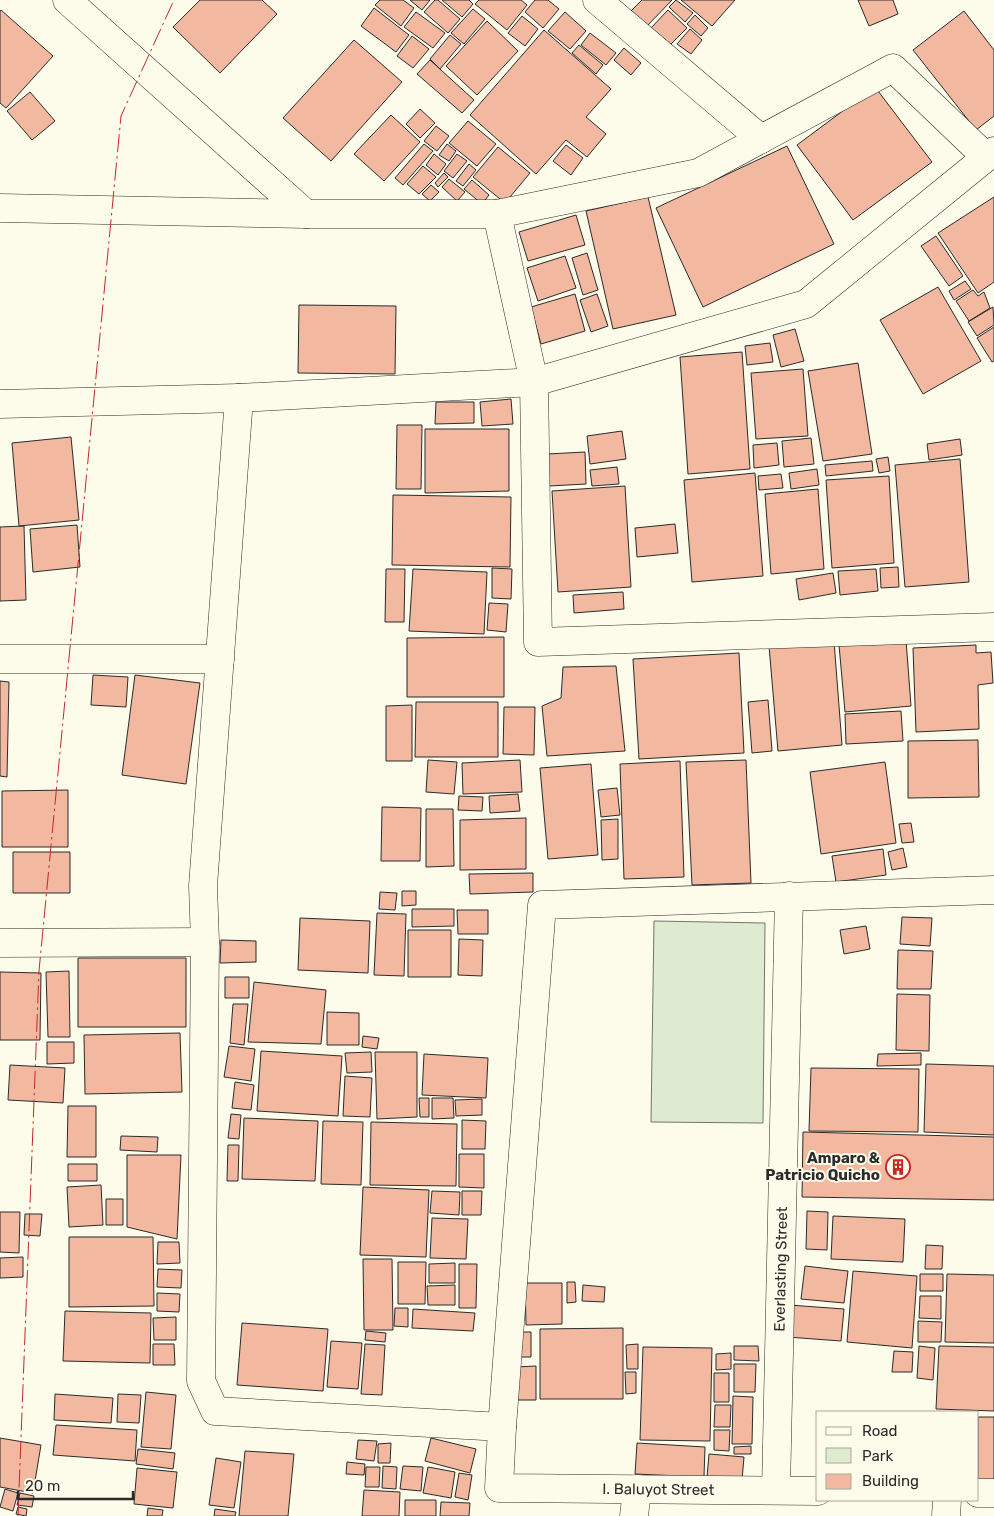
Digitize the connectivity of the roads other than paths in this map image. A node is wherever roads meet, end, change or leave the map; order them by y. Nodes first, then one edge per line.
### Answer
1 (67, 0) edge
2 (597, 0) edge
3 (761, 139) junction
4 (990, 154) edge
5 (0, 208) edge
6 (306, 214) junction
7 (497, 214) junction
8 (534, 382) junction
9 (239, 398) junction
10 (0, 404) edge
11 (994, 627) edge
12 (0, 659) edge
13 (220, 659) junction
14 (994, 890) edge
15 (789, 896) junction
16 (205, 942) junction
17 (0, 943) edge
18 (502, 1427) junction
19 (637, 1489) junction
20 (776, 1490) junction
21 (816, 1490) edge
22 (979, 1493) edge
23 (994, 1493) edge
24 (948, 1501) edge
25 (634, 1516) edge
26 (946, 1516) edge

1 - 6 street
2 - 3 street
3 - 4 street
3 - 7 street
4 - 8 street
5 - 6 street
6 - 7 street
7 - 8 street
8 - 9 street
8 - 11 street
9 - 10 street
9 - 13 street
12 - 13 street
13 - 16 street
14 - 15 street
15 - 18 street
15 - 20 street, Everlasting Street
16 - 17 street
16 - 18 street
18 - 19 street, I. Baluyot Street
19 - 20 street, I. Baluyot Street
19 - 25 street
20 - 21 street, I. Baluyot Street
22 - 23 street
24 - 26 street

